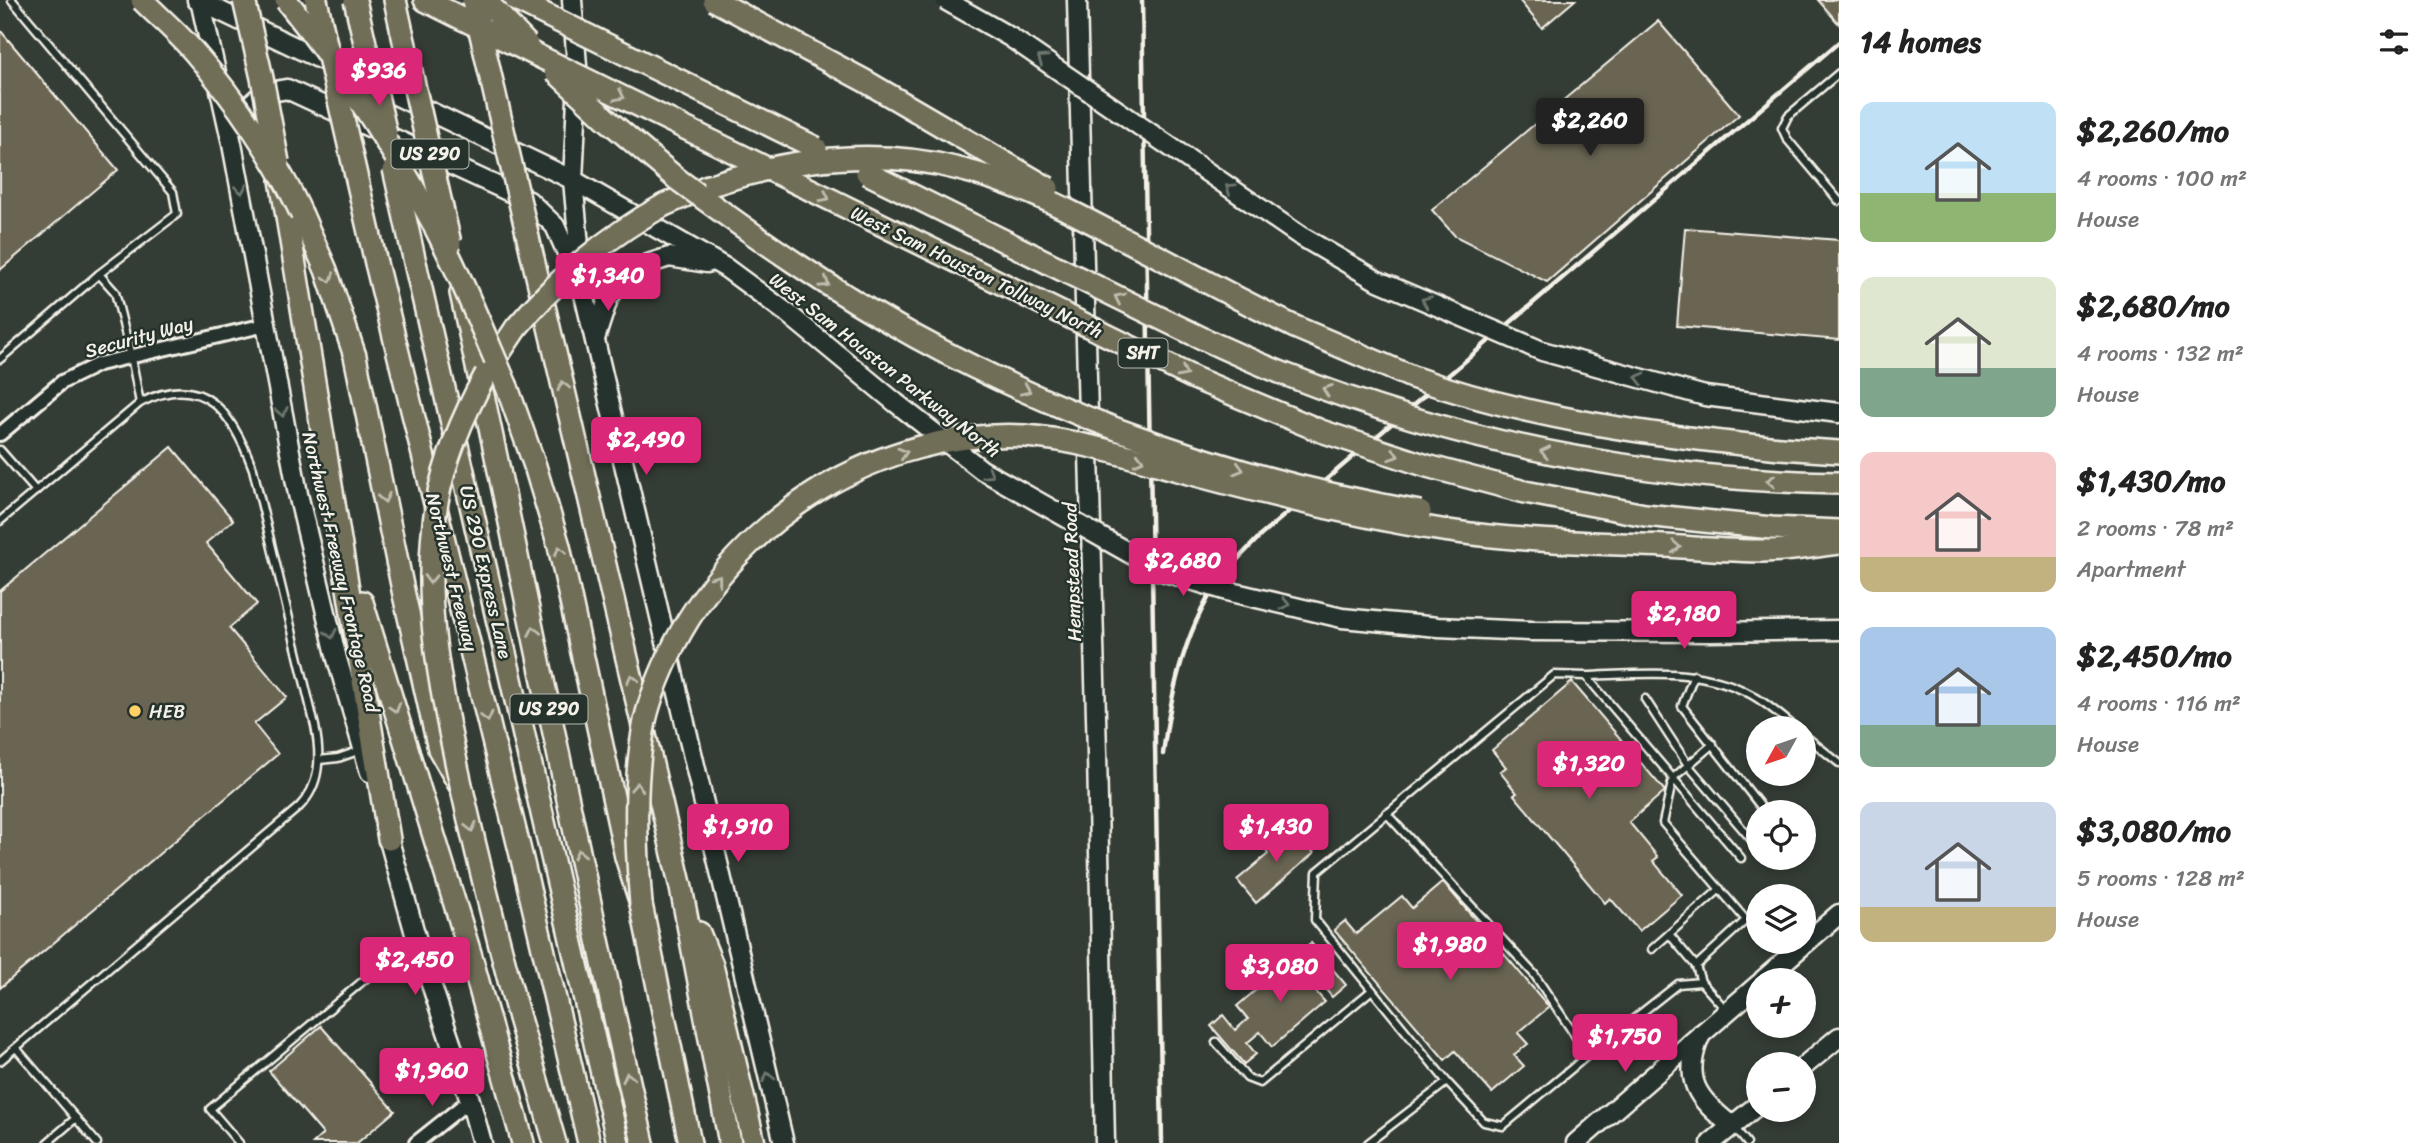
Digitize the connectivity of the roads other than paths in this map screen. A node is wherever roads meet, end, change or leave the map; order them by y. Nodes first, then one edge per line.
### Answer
1 (12, 0) edge
2 (142, 0) edge
3 (243, 0) edge
4 (286, 0) edge
5 (316, 0) edge
6 (355, 0) edge
7 (395, 0) edge
8 (425, 0) edge
9 (473, 0) edge
10 (485, 0) edge
11 (516, 0) edge
12 (572, 0) edge
13 (714, 0) edge
14 (945, 0) edge
15 (1077, 0) edge
16 (199, 1) edge
17 (1839, 73) edge
18 (232, 144) junction
19 (573, 180) junction
20 (1839, 201) edge
21 (1087, 220) junction
22 (726, 268) junction
23 (99, 274) junction
24 (583, 290) junction
25 (265, 325) junction
26 (594, 342) junction
27 (131, 356) junction
28 (0, 359) edge
29 (140, 403) junction
30 (1839, 414) edge
31 (0, 434) edge
32 (0, 450) edge
33 (1839, 452) edge
34 (1839, 483) edge
35 (36, 491) junction
36 (0, 521) edge
37 (339, 526) junction
38 (1839, 531) edge
39 (1839, 543) edge
40 (1644, 545) junction
41 (1839, 630) edge
42 (1586, 676) junction
43 (1694, 676) junction
44 (1645, 699) dead end
45 (1780, 716) edge
46 (1713, 744) junction
47 (1816, 745) edge
48 (363, 749) junction
49 (319, 760) junction
50 (1839, 763) edge
51 (1688, 765) junction
52 (1673, 778) junction
53 (462, 789) junction
54 (1756, 800) edge
55 (1386, 813) junction
56 (1746, 833) edge
57 (389, 839) junction
58 (1741, 858) dead end
59 (681, 888) junction
60 (1720, 889) junction
61 (641, 904) junction
62 (1839, 914) edge
63 (1669, 934) junction
64 (419, 948) junction
65 (1652, 949) dead end
66 (1696, 966) junction
67 (1777, 968) edge
68 (1701, 982) junction
69 (1372, 990) junction
70 (1746, 995) edge
71 (1728, 1011) junction
72 (1701, 1034) junction
73 (1839, 1037) edge
74 (1216, 1042) dead end
75 (16, 1048) junction
76 (1588, 1055) junction
77 (1816, 1056) edge
78 (0, 1061) edge
79 (1447, 1082) junction
80 (470, 1100) junction
81 (1746, 1115) edge
82 (76, 1118) junction
83 (1732, 1126) junction
84 (47, 1143) edge
85 (97, 1143) edge
86 (239, 1143) edge
87 (416, 1143) edge
88 (482, 1143) edge
89 (523, 1143) edge
90 (555, 1143) edge
91 (589, 1143) edge
92 (618, 1143) edge
93 (643, 1143) edge
94 (691, 1143) edge
95 (730, 1143) edge
96 (754, 1143) edge
97 (784, 1143) edge
98 (1105, 1143) edge
99 (1368, 1143) edge
100 (1576, 1143) edge
101 (1711, 1143) edge
102 (1747, 1143) edge

1 - 23 lane
2 -> 53 highway, bridge
3 - 37 highway, bridge
61 -> 4 highway, bridge
5 -> 91 highway, Northwest Freeway / US 290, bridge
6 - 92 highway, US 290 Express Lane, bridge
93 -> 7 highway, US 290, bridge
8 -> 38 highway, West Sam Houston Tollway North / SHT, bridge
59 -> 9 highway, bridge
10 -> 40 highway, bridge
34 -> 11 highway, West Sam Houston Tollway North / SHT, bridge
12 - 19 main road
13 - 21 highway, bridge
30 -> 14 main road, bridge
15 - 98 main road, Hempstead Road
16 - 18 main road, Northwest Freeway Frontage Road
16 - 19 main road, West Sam Houston Parkway North
17 - 20 lane
18 - 24 main road
18 -> 25 main road, Northwest Freeway Frontage Road
19 - 22 main road, West Sam Houston Parkway North
19 - 24 main road
21 - 33 highway, bridge
21 -> 53 highway, bridge
22 - 26 main road
22 -> 41 main road, West Sam Houston Parkway North, bridge
23 - 27 lane
23 - 28 lane
24 - 26 main road
25 - 27 street, Security Way
25 -> 48 main road, Northwest Freeway Frontage Road
97 -> 26 main road
27 - 29 lane
27 - 31 street, Security Way
29 - 35 lane
29 - 49 lane
32 - 35 lane
35 - 36 lane
37 - 57 highway
37 -> 89 highway
40 -> 39 highway, bridge
61 -> 40 highway, bridge
42 - 43 lane
42 - 52 lane
42 - 55 lane
43 - 45 lane
43 - 46 lane
44 - 51 lane
46 - 51 lane
46 - 54 lane
47 - 50 lane
48 - 49 lane
48 - 57 main road, Northwest Freeway Frontage Road
49 - 75 lane
51 - 52 lane
51 - 56 lane
52 - 58 lane
52 - 60 lane
53 -> 90 highway, bridge
55 - 69 lane
55 - 76 lane
57 - 64 main road, Northwest Freeway Frontage Road
59 - 95 highway
59 - 96 highway
60 - 63 lane
60 - 66 lane
61 - 94 highway
62 - 67 main road
63 - 65 lane
63 - 66 lane
64 - 80 main road, Northwest Freeway Frontage Road
64 - 86 lane
66 - 68 lane
68 - 71 lane
68 - 76 lane
69 - 74 lane
69 - 79 lane
70 - 71 main road
71 - 72 main road
72 - 83 main road
72 - 100 main road
73 - 77 main road
75 - 78 lane
75 - 82 lane
76 - 79 lane
79 - 99 lane
80 - 87 street
80 - 88 main road, Northwest Freeway Frontage Road
81 - 83 main road
82 - 84 lane
82 - 85 lane
83 - 101 main road
83 - 102 lane

